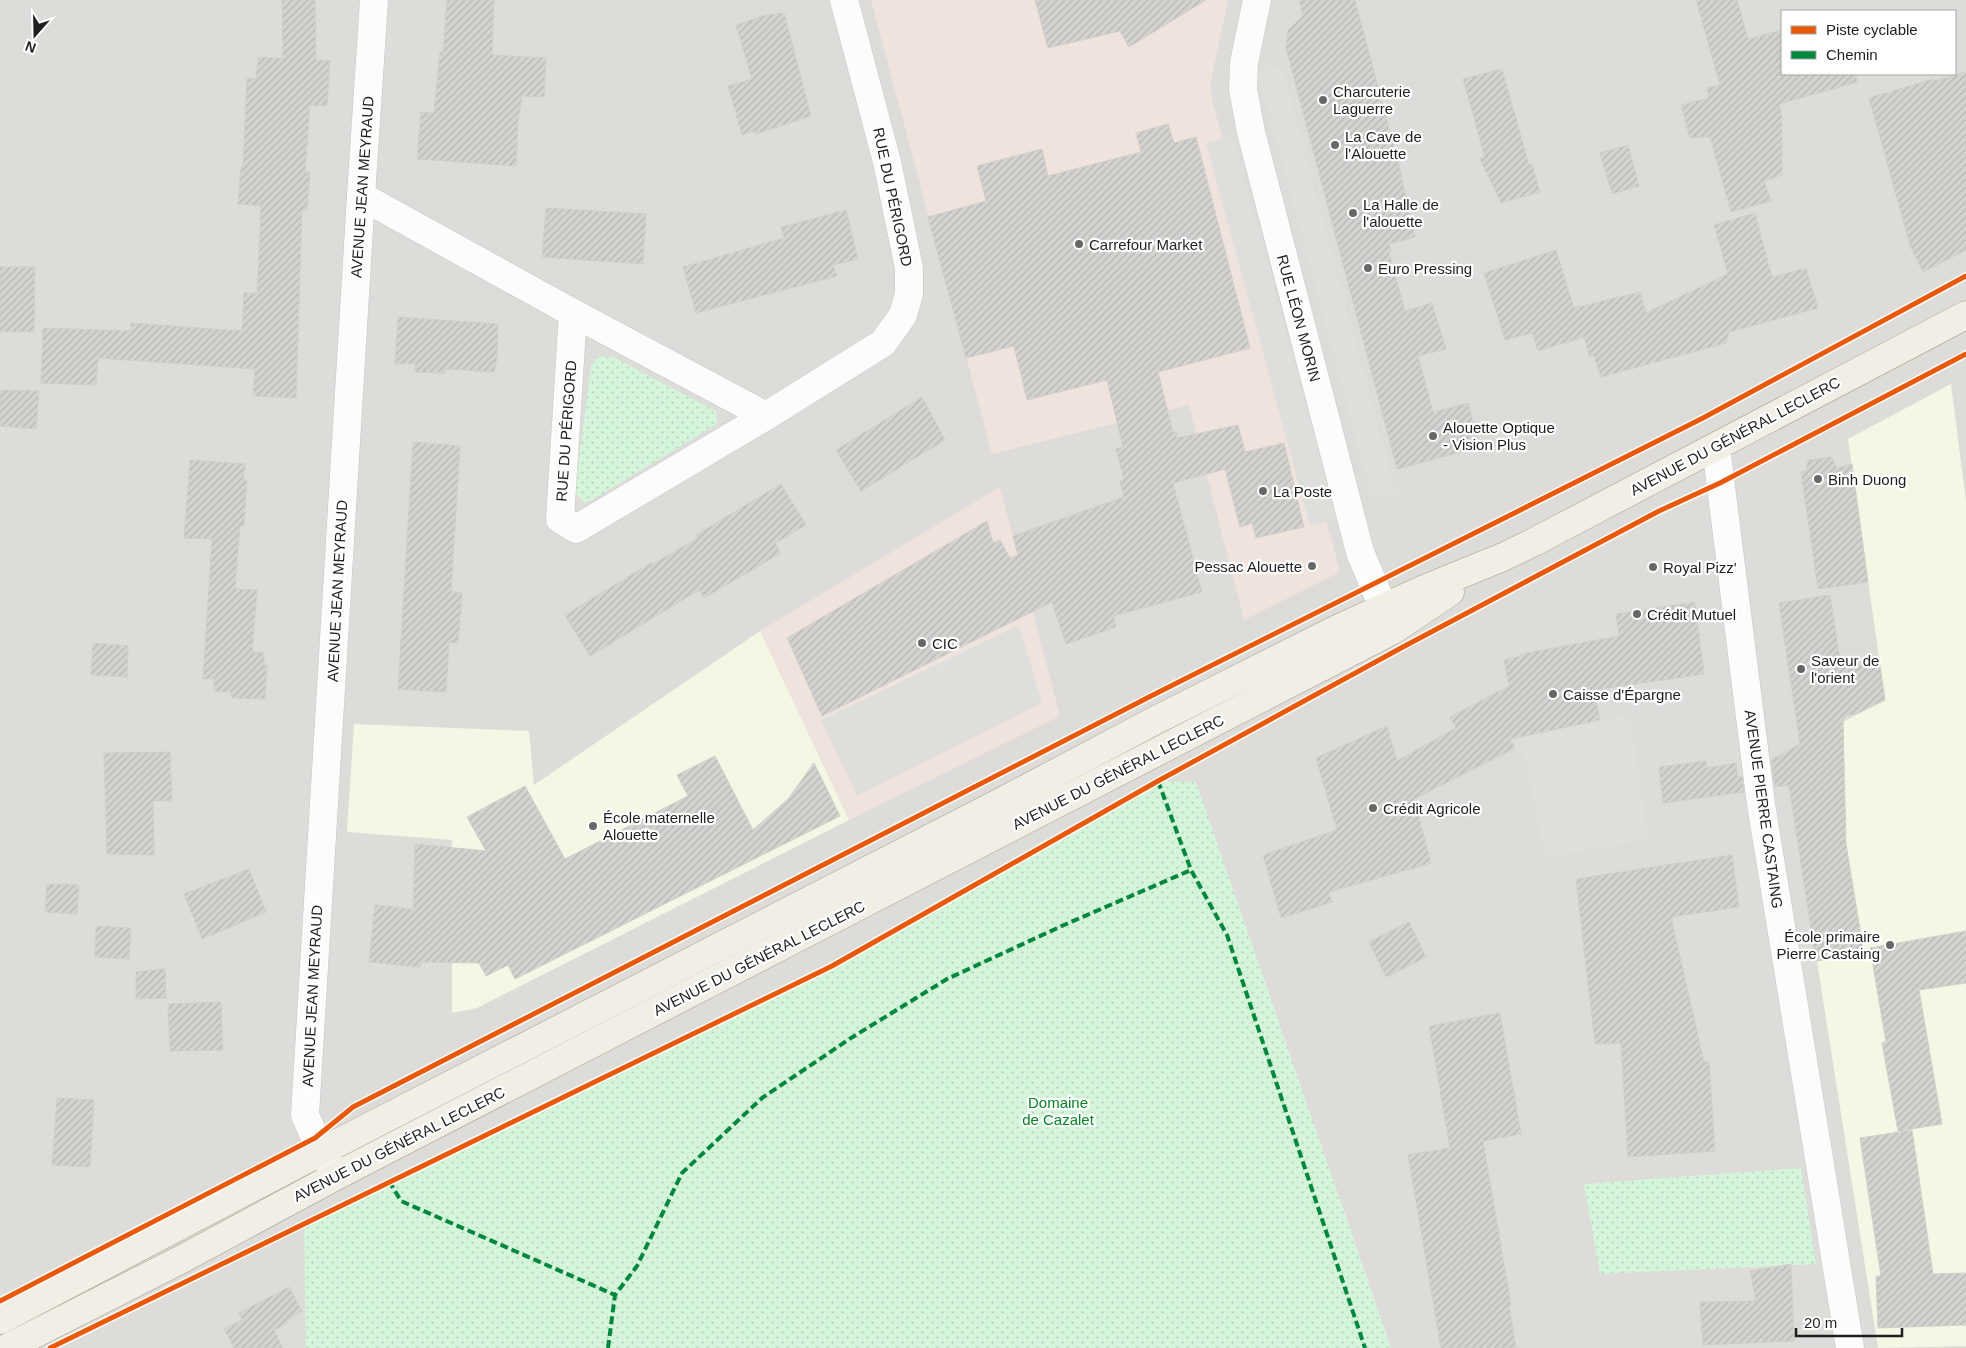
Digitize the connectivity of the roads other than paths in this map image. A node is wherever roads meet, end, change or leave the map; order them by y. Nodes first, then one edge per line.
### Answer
1 (374, 0) edge
2 (844, 0) edge
3 (1257, 0) edge
4 (361, 196) junction
5 (573, 313) junction
6 (1966, 316) edge
7 (766, 416) junction
8 (1716, 447) junction
9 (1389, 619) junction
10 (322, 1151) junction
11 (336, 1176) junction
12 (0, 1320) edge
13 (7, 1348) edge
14 (1850, 1348) edge

1 - 4 street, AVENUE JEAN MEYRAUD
2 - 7 street, RUE DU PÉRIGORD
3 - 9 street, RUE LÉON MORIN
4 - 5 street
4 - 10 street, AVENUE JEAN MEYRAUD
5 - 7 street
5 - 7 street, RUE DU PÉRIGORD
6 - 8 main road, AVENUE DU GÉNÉRAL LECLERC
8 - 9 main road, AVENUE DU GÉNÉRAL LECLERC
8 - 14 street, AVENUE PIERRE CASTAING
9 - 10 main road, AVENUE DU GÉNÉRAL LECLERC
9 - 11 main road, AVENUE DU GÉNÉRAL LECLERC
10 - 11 street, AVENUE JEAN MEYRAUD
10 - 12 main road, AVENUE DU GÉNÉRAL LECLERC
11 - 13 main road, AVENUE DU GÉNÉRAL LECLERC

